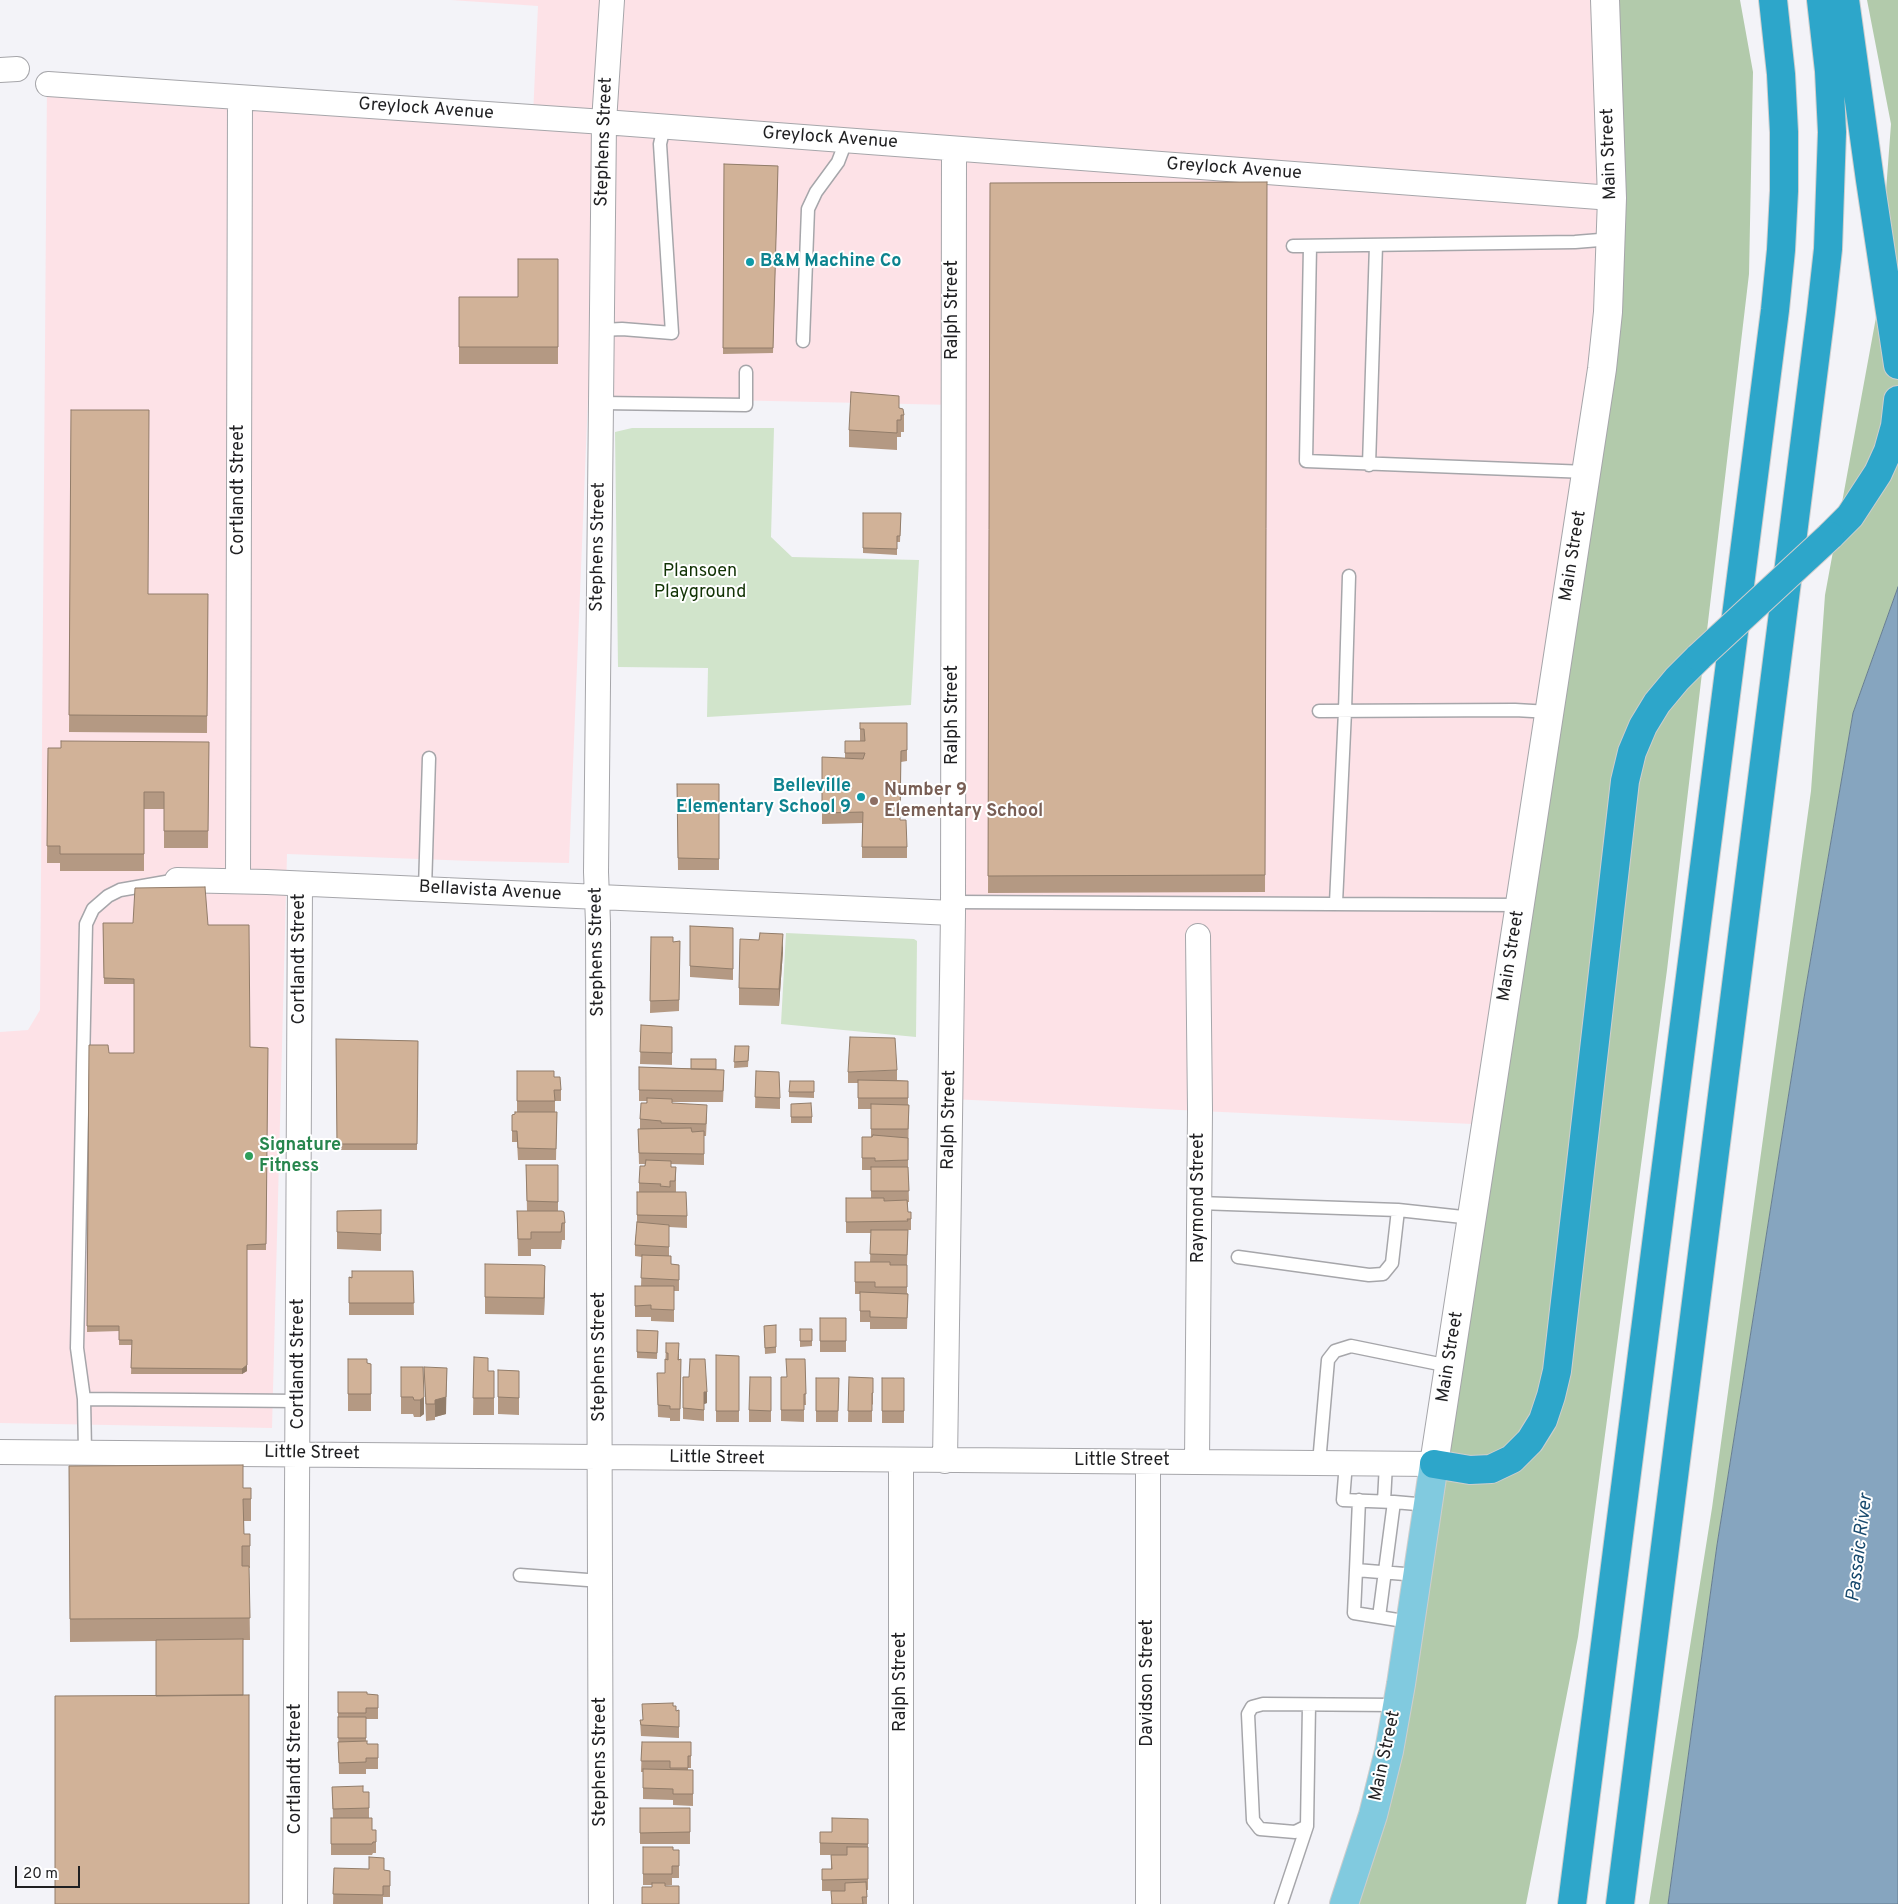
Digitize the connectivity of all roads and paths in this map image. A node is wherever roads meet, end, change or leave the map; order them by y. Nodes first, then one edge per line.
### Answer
1 (612, 0) edge
2 (1605, 0) edge
3 (1773, 0) edge
4 (1821, 0) edge
5 (1845, 0) edge
6 (48, 84) dead end
7 (240, 98) junction
8 (604, 122) junction
9 (664, 127) junction
10 (846, 141) junction
11 (954, 149) junction
12 (1612, 198) junction
13 (1612, 239) junction
14 (1376, 245) junction
15 (1293, 246) dead end
16 (1310, 246) junction
17 (602, 330) junction
18 (803, 340) dead end
19 (1898, 366) edge
20 (746, 372) dead end
21 (1898, 400) edge
22 (601, 404) junction
23 (1370, 465) junction
24 (1587, 472) junction
25 (1348, 576) dead end
26 (1319, 711) dead end
27 (1345, 711) junction
28 (1550, 712) junction
29 (429, 758) dead end
30 (177, 880) joint
31 (238, 881) junction
32 (300, 884) junction
33 (425, 889) junction
34 (598, 897) junction
35 (1336, 903) junction
36 (1520, 905) junction
37 (953, 907) junction
38 (1198, 936) dead end
39 (1209, 1203) junction
40 (1398, 1210) junction
41 (1472, 1218) junction
42 (1238, 1257) dead end
43 (1449, 1366) junction
44 (84, 1398) junction
45 (298, 1401) junction
46 (0, 1452) edge
47 (85, 1452) junction
48 (298, 1454) junction
49 (600, 1458) junction
50 (901, 1461) junction
51 (945, 1461) junction
52 (1197, 1461) junction
53 (1148, 1462) junction
54 (1318, 1463) junction
55 (1346, 1463) junction
56 (1386, 1464) junction
57 (1434, 1464) junction
58 (1623, 1499) junction
59 (1359, 1500) junction
60 (1389, 1501) junction
61 (1428, 1505) junction
62 (1356, 1570) junction
63 (1386, 1571) junction
64 (520, 1575) dead end
65 (1417, 1575) junction
66 (601, 1581) junction
67 (1379, 1617) junction
68 (1410, 1622) junction
69 (1309, 1704) junction
70 (1397, 1705) junction
71 (1307, 1826) junction
72 (295, 1904) edge
73 (601, 1904) edge
74 (901, 1904) edge
75 (1148, 1904) edge
76 (1281, 1904) edge
77 (1344, 1904) edge
78 (1554, 1904) edge
79 (1572, 1904) edge
80 (1620, 1904) edge

1 - 8 street, Stephens Street
2 - 12 street, Main Street
3 - 58 highway
4 - 80 highway
5 - 19 highway
6 - 7 street, Greylock Avenue
7 - 8 street, Greylock Avenue
7 - 31 street, Cortlandt Street
8 - 9 street, Greylock Avenue
8 - 17 street, Stephens Street
9 - 10 street, Greylock Avenue
9 - 17 lane
10 - 11 street, Greylock Avenue
10 - 18 lane
11 - 12 street, Greylock Avenue
11 - 37 street, Ralph Street
12 - 13 street, Main Street
13 - 14 lane
13 - 24 street, Main Street
14 - 16 lane
14 - 23 lane
15 - 16 lane
16 - 23 lane
17 - 22 street, Stephens Street
20 - 22 lane
21 - 57 highway, bridge
22 - 34 street, Stephens Street
23 - 24 lane
24 - 28 street, Main Street
25 - 27 lane
26 - 27 lane
27 - 28 lane
27 - 35 lane
28 - 36 street, Main Street
29 - 33 lane
30 - 31 street, Bellavista Avenue
30 - 44 lane
31 - 32 street, Bellavista Avenue
32 - 33 street, Bellavista Avenue
32 - 45 street, Cortlandt Street
33 - 34 street, Bellavista Avenue
34 - 37 street, Bellavista Avenue
34 - 49 street, Stephens Street
35 - 36 lane
35 - 37 lane
36 - 41 street, Main Street
37 - 51 street, Ralph Street
38 - 39 street, Raymond Street
39 - 40 lane
39 - 52 street, Raymond Street
40 - 41 lane
40 - 42 lane
41 - 43 street, Main Street
43 - 54 lane
43 - 57 street, Main Street
44 - 45 lane
44 - 47 lane
45 - 48 street, Cortlandt Street
46 - 47 street, Little Street
47 - 48 street, Little Street
48 - 49 street, Little Street
48 - 72 street, Cortlandt Street
49 - 50 street, Little Street
49 - 66 street, Stephens Street
50 - 51 street, Little Street
50 - 74 street, Ralph Street
51 - 53 street, Little Street
52 - 53 street, Little Street
52 - 54 street, Little Street
53 - 75 street, Davidson Street
54 - 55 street, Little Street
55 - 56 street, Little Street
55 - 59 lane
56 - 57 street, Little Street
56 - 60 lane
57 - 61 main road, Main Street
58 - 78 highway
58 - 79 highway
59 - 60 lane
59 - 62 lane
60 - 61 lane
60 - 63 lane
61 - 65 main road, Main Street
62 - 63 lane
62 - 67 lane
63 - 65 lane
63 - 67 lane
64 - 66 lane
65 - 68 main road, Main Street
66 - 73 street, Stephens Street
67 - 68 lane
68 - 70 main road, Main Street
69 - 70 lane
69 - 71 lane
69 - 71 lane
70 - 77 main road, Main Street
71 - 76 lane

